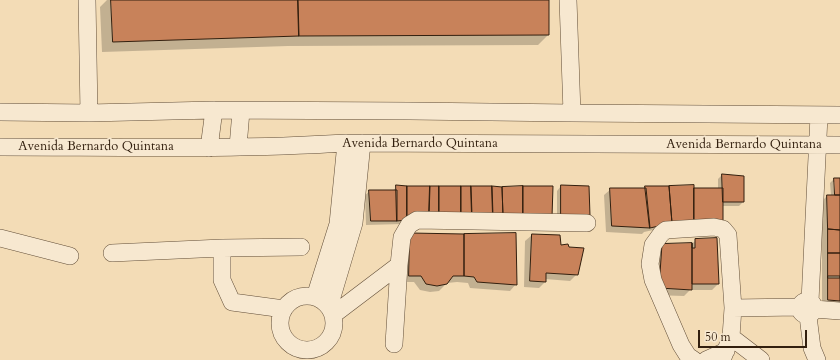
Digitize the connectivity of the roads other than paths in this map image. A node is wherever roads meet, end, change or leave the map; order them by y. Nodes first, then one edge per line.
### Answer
1 (88, 0) edge
2 (568, 0) edge
3 (214, 110) junction
4 (241, 111) junction
5 (0, 112) edge
6 (89, 112) junction
7 (572, 113) junction
8 (840, 115) edge
9 (819, 116) junction
10 (354, 143) junction
11 (818, 145) junction
12 (840, 145) edge
13 (0, 147) edge
14 (238, 147) junction
15 (209, 148) junction
16 (587, 223) dead end
17 (0, 238) edge
18 (301, 247) dead end
19 (222, 248) junction
20 (112, 254) dead end
21 (70, 256) dead end
22 (399, 265) junction
23 (315, 297) junction
24 (733, 308) junction
25 (808, 308) junction
26 (284, 309) junction
27 (331, 311) junction
28 (840, 311) edge
29 (394, 344) dead end
30 (726, 349) edge
31 (694, 360) edge
32 (706, 360) edge
33 (761, 360) edge
34 (817, 360) edge

1 - 6 street
2 - 7 street
3 - 4 street
3 - 6 street
3 - 15 street
4 - 7 street
4 - 14 street
5 - 6 street
7 - 9 street
8 - 9 street
9 - 11 street
10 - 11 street, Avenida Bernardo Quintana
10 - 14 street, Avenida Bernardo Quintana
10 - 23 street
10 - 27 street
11 - 12 street, Avenida Bernardo Quintana
11 - 25 street
13 - 15 street, Avenida Bernardo Quintana
14 - 15 street, Avenida Bernardo Quintana
16 - 22 street
17 - 21 street
18 - 19 street
19 - 20 street
19 - 26 street
22 - 27 street
22 - 29 street
23 - 26 street
23 - 27 street
24 - 25 street
24 - 30 street
24 - 31 street
25 - 28 street
25 - 34 street
26 - 27 street
30 - 32 street
30 - 33 street

